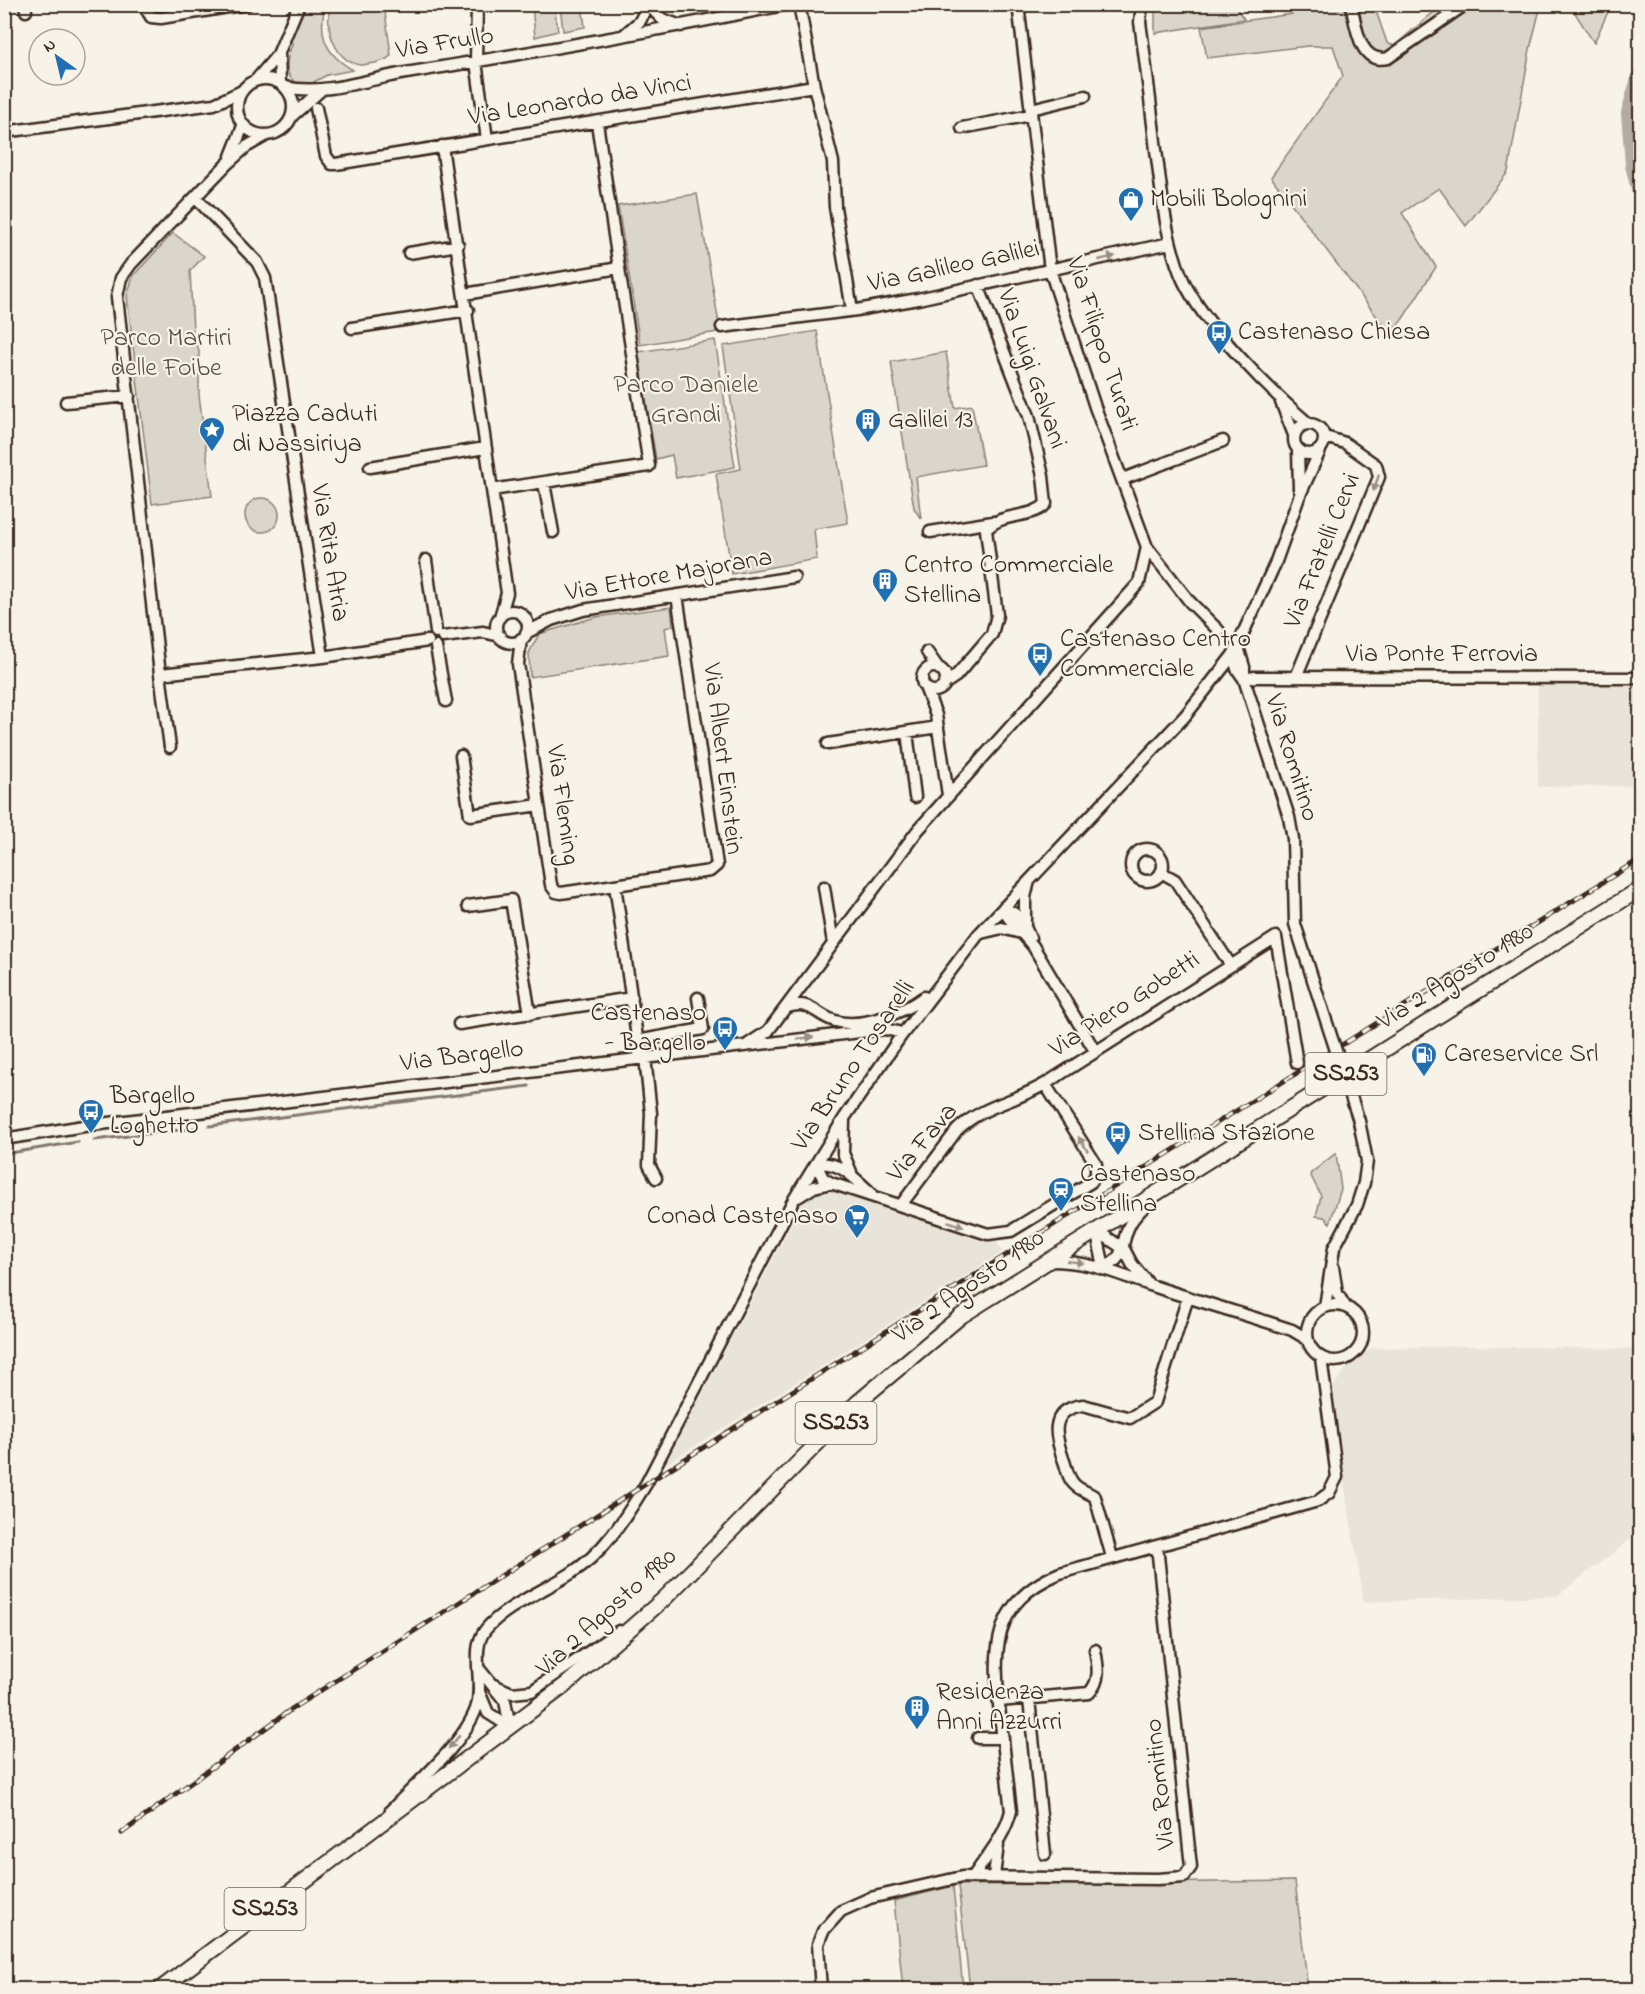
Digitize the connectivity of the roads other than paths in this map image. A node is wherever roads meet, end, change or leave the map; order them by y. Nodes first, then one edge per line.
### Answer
1 (143, 4) edge
2 (247, 4) edge
3 (299, 4) edge
4 (477, 4) edge
5 (789, 4) edge
6 (799, 4) edge
7 (1018, 4) edge
8 (1142, 4) edge
9 (1351, 4) edge
10 (1466, 4) edge
11 (648, 8) edge
12 (681, 26) junction
13 (651, 32) junction
14 (620, 38) junction
15 (279, 52) junction
16 (476, 62) junction
17 (256, 80) junction
18 (282, 85) junction
19 (814, 86) junction
20 (320, 90) junction
21 (242, 91) junction
22 (1085, 96) dead end
23 (214, 104) junction
24 (316, 108) dead end
25 (1031, 112) junction
26 (292, 116) junction
27 (241, 121) junction
28 (597, 123) junction
29 (962, 128) dead end
30 (4, 132) edge
31 (267, 135) junction
32 (487, 140) junction
33 (442, 146) junction
34 (226, 165) junction
35 (196, 198) junction
36 (1170, 243) junction
37 (458, 245) junction
38 (409, 253) dead end
39 (619, 268) junction
40 (1050, 270) junction
41 (978, 285) junction
42 (465, 294) junction
43 (468, 310) junction
44 (852, 310) junction
45 (722, 327) dead end
46 (352, 328) dead end
47 (129, 396) junction
48 (1280, 399) junction
49 (66, 402) dead end
50 (1309, 424) junction
51 (1294, 435) junction
52 (1324, 437) junction
53 (1223, 441) dead end
54 (485, 448) junction
55 (1298, 450) junction
56 (1320, 451) junction
57 (370, 467) dead end
58 (1123, 479) junction
59 (544, 483) junction
60 (492, 490) junction
61 (1299, 497) junction
62 (993, 522) junction
63 (553, 532) dead end
64 (930, 532) dead end
65 (1147, 547) junction
66 (426, 560) dead end
67 (794, 577) dead end
68 (507, 593) junction
69 (677, 596) junction
70 (520, 614) junction
71 (551, 620) junction
72 (500, 630) junction
73 (1219, 631) dead end
74 (524, 636) junction
75 (436, 639) junction
76 (1235, 651) junction
77 (323, 657) junction
78 (518, 664) junction
79 (924, 672) junction
80 (160, 674) junction
81 (1296, 677) junction
82 (942, 678) junction
83 (1216, 678) junction
84 (1641, 678) edge
85 (1244, 680) junction
86 (926, 687) junction
87 (446, 701) dead end
88 (936, 715) junction
89 (938, 727) junction
90 (906, 732) junction
91 (828, 744) dead end
92 (170, 747) dead end
93 (461, 756) dead end
94 (948, 795) junction
95 (915, 797) dead end
96 (539, 805) junction
97 (1161, 872) dead end
98 (1030, 878) junction
99 (615, 885) junction
100 (824, 887) dead end
101 (1641, 889) edge
102 (468, 906) dead end
103 (1004, 907) junction
104 (1024, 931) junction
105 (978, 935) junction
106 (833, 943) junction
107 (1230, 964) junction
108 (806, 981) junction
109 (934, 989) junction
110 (632, 998) junction
111 (698, 998) dead end
112 (787, 1006) junction
113 (814, 1008) junction
114 (530, 1014) junction
115 (887, 1016) junction
116 (459, 1024) dead end
117 (902, 1033) junction
118 (637, 1041) junction
119 (747, 1045) junction
120 (1095, 1051) junction
121 (642, 1057) junction
122 (1297, 1063) dead end
123 (1045, 1084) junction
124 (845, 1117) junction
125 (4, 1139) edge
126 (816, 1164) junction
127 (656, 1178) dead end
128 (857, 1180) junction
129 (831, 1183) junction
130 (1170, 1184) junction
131 (872, 1194) junction
132 (793, 1201) junction
133 (901, 1205) junction
134 (1096, 1230) junction
135 (1124, 1249) junction
136 (1046, 1261) junction
137 (1332, 1264) junction
138 (1104, 1267) junction
139 (1152, 1286) junction
140 (1188, 1297) junction
141 (1345, 1306) junction
142 (1325, 1307) junction
143 (1309, 1322) junction
144 (1287, 1328) junction
145 (1307, 1339) junction
146 (1321, 1358) junction
147 (1337, 1361) junction
148 (1326, 1381) junction
149 (1157, 1546) junction
150 (1112, 1557) junction
151 (650, 1612) junction
152 (1095, 1650) dead end
153 (480, 1670) junction
154 (494, 1685) junction
155 (479, 1691) junction
156 (1029, 1699) junction
157 (999, 1701) junction
158 (510, 1727) junction
159 (978, 1738) dead end
160 (1003, 1738) junction
161 (372, 1830) junction
162 (998, 1845) junction
163 (1045, 1854) dead end
164 (994, 1876) junction
165 (973, 1877) junction
166 (159, 1989) edge
167 (821, 1989) edge

1 - 2 street
3 - 15 street
4 - 16 street
5 - 12 street, Via Frullo
6 - 19 street
7 - 25 street, Via Filippo Turati
8 - 36 street
9 - 10 street
11 - 12 street
11 - 13 street
11 - 14 street
12 - 13 street, Via Frullo
13 - 14 street, Via Frullo
14 - 16 street, Via Frullo
15 - 17 street
15 - 18 street
16 - 20 street, Via Frullo
16 - 32 street
17 - 18 street
17 - 21 street
18 - 20 street
18 - 26 street
19 - 28 street, Via Leonardo da Vinci
19 - 44 street, Via Galileo Galilei
20 - 26 street
21 - 23 street
21 - 27 street
22 - 25 street
23 - 27 street
23 - 30 street
24 - 33 street, Via Leonardo da Vinci
25 - 29 street
25 - 40 street, Via Filippo Turati
26 - 31 street
27 - 31 street
27 - 34 street
28 - 32 street, Via Leonardo da Vinci
28 - 39 street
31 - 34 street
32 - 33 street, Via Leonardo da Vinci
33 - 37 street
34 - 35 street
35 - 47 street
35 - 77 street, Via Rita Atria
40 -> 36 street, Via Galileo Galilei
36 - 48 street
37 - 38 street
37 - 42 street
39 - 42 street
39 - 59 street
40 - 41 street, Via Galileo Galilei
40 - 58 street, Via Filippo Turati
41 - 44 street, Via Galileo Galilei
41 - 62 street, Via Luigi Galvani
42 - 43 street
43 - 46 street
43 - 54 street
44 - 45 street, Via Galileo Galilei
47 - 49 street
47 - 80 street
48 - 50 street
48 - 51 street
50 - 51 street
50 - 52 street
51 - 55 street
52 - 56 street
52 -> 81 street, Via Fratelli Cervi
53 - 58 street
54 - 57 street
54 - 60 street
55 - 56 street
55 - 61 street, Via Bruno Tosarelli
56 - 61 street, Via Bruno Tosarelli
58 - 65 street, Via Filippo Turati
59 - 60 street
59 - 63 street
60 - 68 street
61 - 76 street, Via Bruno Tosarelli
62 - 64 street
62 - 82 street
65 - 73 street, Via Filippo Turati
65 - 94 street
66 - 75 street
67 - 69 street, Via Ettore Majorana
68 - 70 street, Via Fleming
68 - 72 street
69 - 71 street, Via Ettore Majorana
69 - 99 street, Via Albert Einstein
70 - 71 street, Via Ettore Majorana
70 - 72 street
70 - 74 street, Via Fleming
71 - 74 street, Via Ettore Majorana
72 - 74 street, Via Ettore Majorana
72 - 75 street
72 - 78 street, Via Fleming
74 - 78 street, Via Fleming
75 - 77 street
75 - 87 street
76 - 83 street, Via Bruno Tosarelli
76 - 85 street, Via Romitino
77 - 80 street
78 - 96 street, Via Fleming
79 - 82 street
79 - 82 street
79 - 86 street
80 - 92 street
81 - 84 street, Via Ponte Ferrovia
81 - 85 street, Via Ponte Ferrovia
82 - 86 street
82 - 88 street
83 - 85 street, Via Romitino
83 - 98 street, Via Bruno Tosarelli
85 - 137 street, Via Romitino, bridge
86 - 88 street
88 - 89 street
89 - 90 street
89 - 94 street
90 - 91 street
90 - 95 street
93 - 96 street
94 - 106 street
96 - 99 street, Via Fleming
97 - 107 street, Via Piero Gobetti
98 - 103 street, Via Bruno Tosarelli
98 - 104 street
99 - 110 street
100 - 106 street
101 - 130 main road, Via 2 Agosto 1980 / SS253
102 - 114 street
103 - 104 street
103 - 105 street, Via Bruno Tosarelli
104 - 105 street
104 - 120 street
105 - 109 street, Via Bruno Tosarelli
106 - 108 street
107 - 120 street, Via Piero Gobetti
107 - 122 street, Via Piero Gobetti
108 - 112 street
108 - 113 street
109 - 115 street
109 - 117 street, Via Bruno Tosarelli
110 - 114 street
110 - 118 street
111 - 118 street
112 - 113 street
112 - 119 street
113 - 115 street
114 - 116 street
115 - 117 street
119 -> 117 street, Via Bargello
117 - 124 street, Via Bruno Tosarelli
118 - 121 street
119 - 121 street, Via Bargello
120 - 123 street, Via Piero Gobetti
121 - 125 street, Via Bargello
121 - 127 street
123 - 133 street, Via Fava
133 -> 123 street, Via Fava
124 - 126 street, Via Bruno Tosarelli
124 - 128 street, Via Fava
126 - 128 street, Via Fava
126 - 129 street
126 - 132 street, Via Bruno Tosarelli
128 - 131 street, Via Fava
129 - 131 street, Via Fava
129 - 132 street
130 - 134 main road, Via 2 Agosto 1980 / SS253
130 - 135 street
131 - 133 street, Via Fava
132 - 153 street, Via Bruno Tosarelli
134 - 135 street
134 - 136 main road, Via 2 Agosto 1980 / SS253
134 - 138 street
135 - 138 street
135 - 139 street
136 -> 138 street
136 - 151 main road, Via 2 Agosto 1980 / SS253
137 - 141 street, Via Romitino
137 - 142 street, Via Romitino
138 - 139 street
139 - 140 street
140 - 144 street
140 - 150 street
141 - 142 street
141 - 147 street
142 - 143 street
143 - 144 street
143 - 145 street
144 - 145 street
145 - 146 street
146 - 147 street
146 - 148 street
147 - 148 street
148 - 149 street
149 - 150 street
149 - 164 street, Via Romitino
150 - 157 street
151 - 154 street
151 - 158 main road, Via 2 Agosto 1980 / SS253
152 - 156 street
153 - 154 street
153 - 155 street, Via Bruno Tosarelli
154 - 158 street
155 - 158 street
155 -> 161 street, Via Bruno Tosarelli
156 - 157 street
156 - 163 street
157 - 160 street
158 - 161 main road, Via Bruno Tosarelli / SS253
159 - 160 street
160 - 162 street
161 - 166 main road, Via Bruno Tosarelli / SS253
162 - 164 street
162 - 165 street
164 - 165 street, Via Romitino
165 - 167 street, Via Romitino

